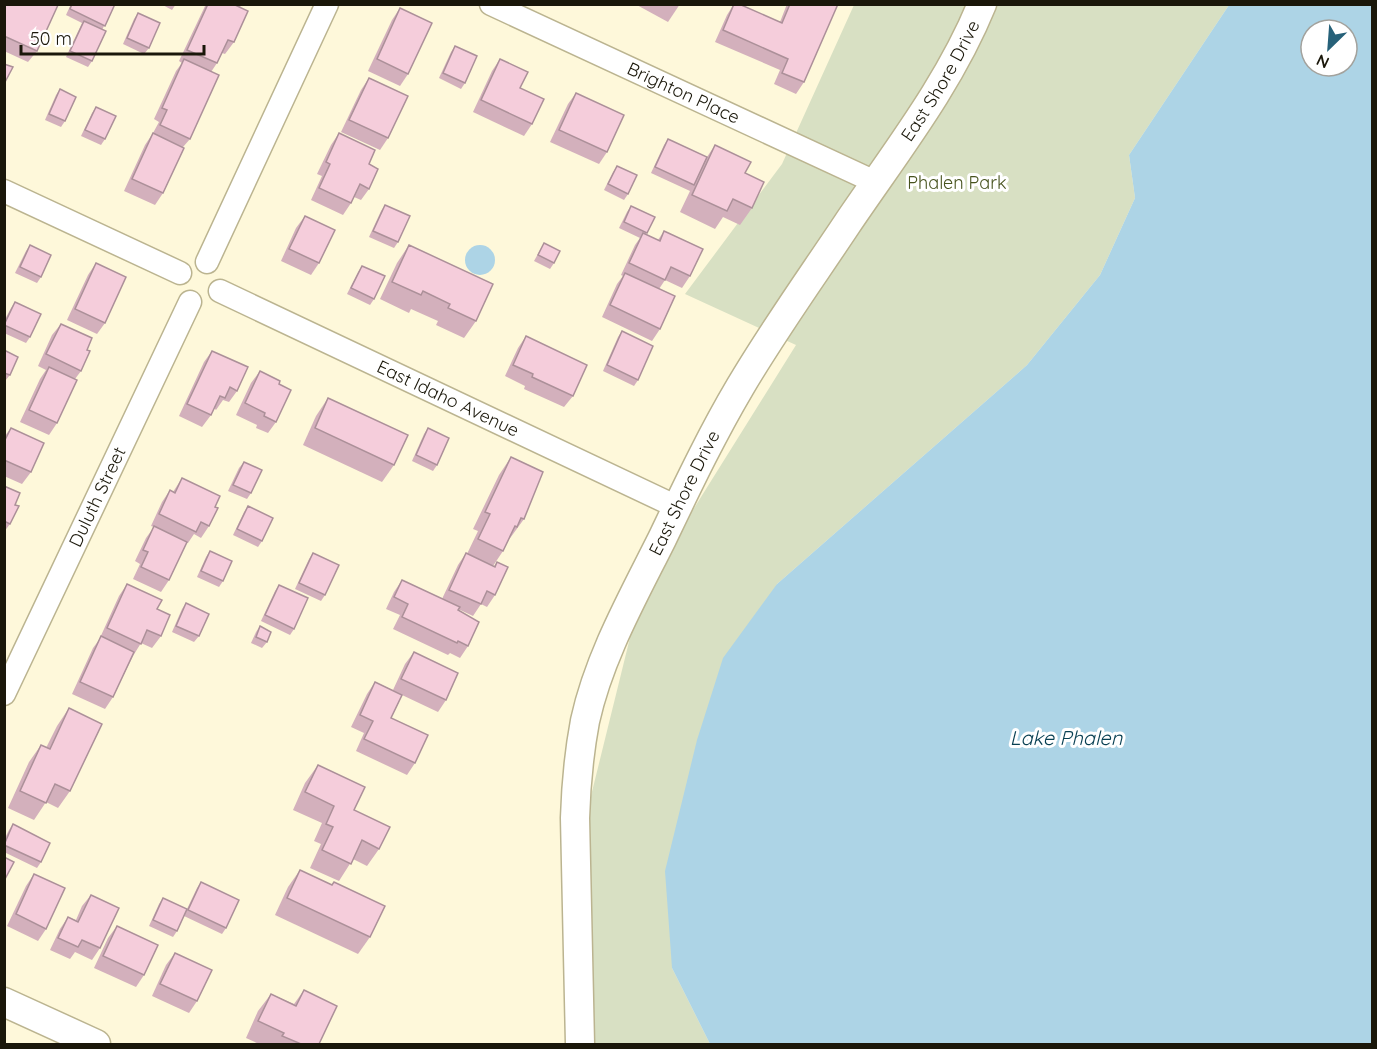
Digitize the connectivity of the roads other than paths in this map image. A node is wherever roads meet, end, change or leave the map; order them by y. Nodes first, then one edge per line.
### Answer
1 (327, 4) edge
2 (491, 4) edge
3 (982, 4) edge
4 (875, 182) junction
5 (4, 191) edge
6 (207, 262) junction
7 (180, 273) junction
8 (220, 291) junction
9 (190, 302) junction
10 (677, 507) junction
11 (4, 694) edge
12 (4, 1002) edge
13 (96, 1044) edge
14 (580, 1044) edge

1 - 6 street
2 - 4 street, Brighton Place
3 - 4 street, East Shore Drive
4 - 10 street, East Shore Drive
5 - 7 street
6 - 7 street
6 - 8 street
7 - 9 street
8 - 9 street
8 - 10 street, East Idaho Avenue
9 - 11 street, Duluth Street
10 - 14 street, East Shore Drive
12 - 13 street

